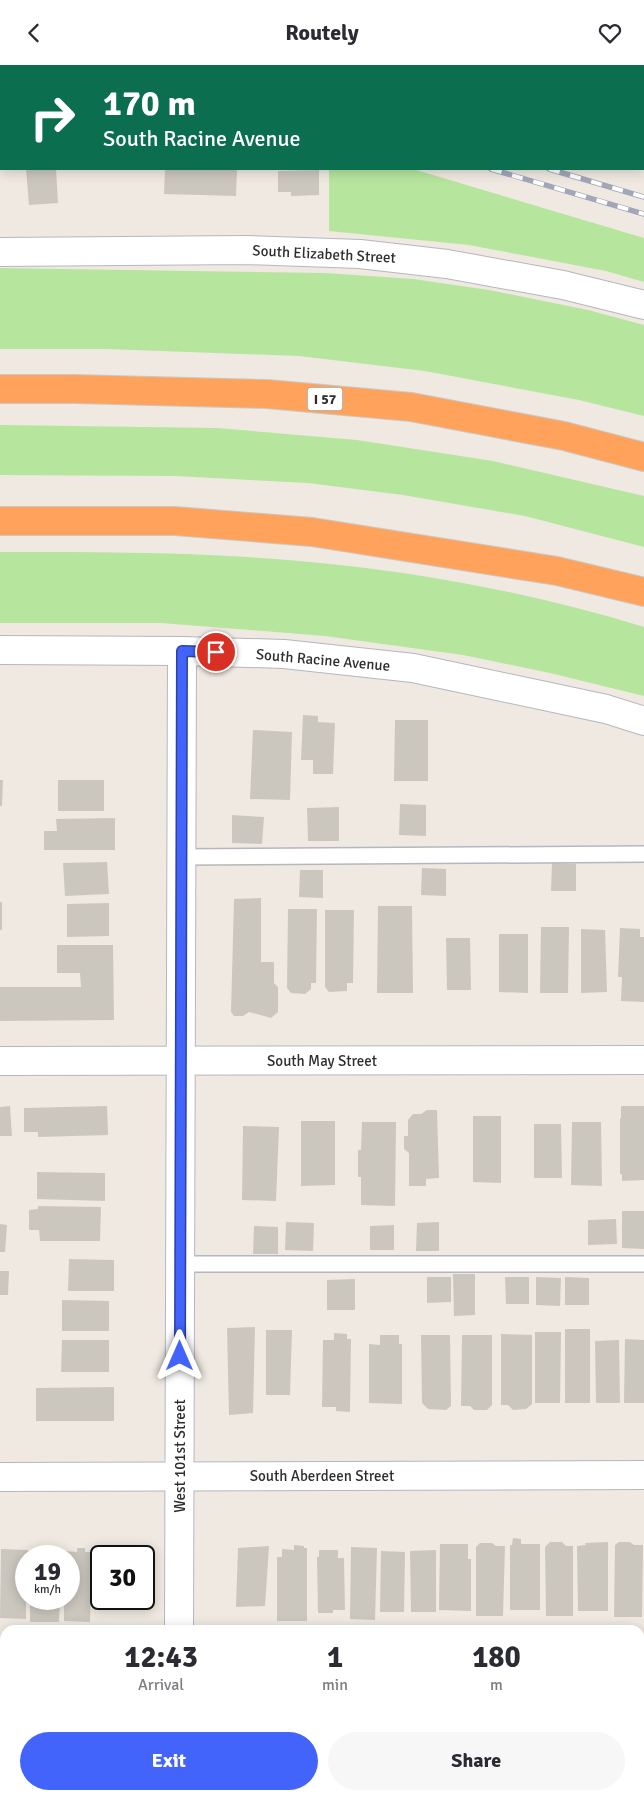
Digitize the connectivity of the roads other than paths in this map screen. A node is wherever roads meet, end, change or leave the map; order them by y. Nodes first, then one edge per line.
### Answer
1 (0, 252) edge
2 (644, 305) edge
3 (0, 389) edge
4 (644, 457) edge
5 (0, 521) edge
6 (644, 592) edge
7 (0, 650) edge
8 (182, 651) junction
9 (644, 721) edge
10 (644, 854) edge
11 (181, 857) junction
12 (644, 1060) edge
13 (0, 1061) edge
14 (181, 1061) junction
15 (644, 1263) edge
16 (180, 1264) junction
17 (644, 1475) edge
18 (180, 1476) junction
19 (0, 1477) edge
20 (179, 1625) edge

1 - 2 street, South Elizabeth Street
3 - 4 highway, I 57
5 - 6 highway
7 - 8 street, South Racine Avenue
8 - 9 street, South Racine Avenue
8 - 11 street, West 101st Street
10 - 11 lane
11 - 14 street, West 101st Street
12 - 14 street, South May Street
13 - 14 street, South May Street
14 - 16 street, West 101st Street
15 - 16 lane
16 - 18 street, West 101st Street
17 - 18 street, South Aberdeen Street
18 - 19 street, South Aberdeen Street
18 - 20 street, West 101st Street

